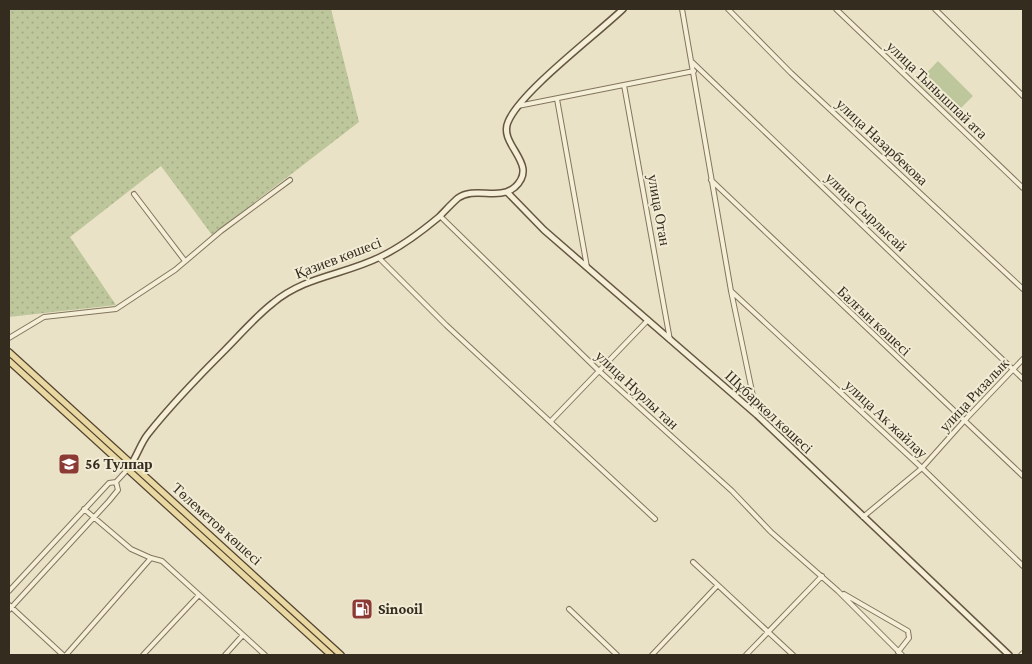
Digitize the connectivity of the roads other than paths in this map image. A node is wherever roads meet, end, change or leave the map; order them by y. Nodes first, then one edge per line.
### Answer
1 (623, 9) edge
2 (682, 9) edge
3 (728, 9) edge
4 (836, 9) edge
5 (935, 9) edge
6 (692, 62) junction
7 (694, 71) junction
8 (624, 85) junction
9 (1023, 96) edge
10 (556, 99) junction
11 (518, 106) junction
12 (290, 180) dead end
13 (711, 180) junction
14 (1023, 188) edge
15 (507, 192) junction
16 (134, 194) dead end
17 (440, 216) junction
18 (379, 258) junction
19 (185, 261) junction
20 (587, 267) junction
21 (1023, 289) edge
22 (731, 291) junction
23 (648, 320) junction
24 (9, 338) edge
25 (670, 340) junction
26 (9, 352) edge
27 (1023, 359) edge
28 (9, 361) edge
29 (598, 370) junction
30 (1013, 370) junction
31 (1023, 380) edge
32 (62, 405) junction
33 (757, 415) junction
34 (551, 421) junction
35 (964, 421) junction
36 (130, 466) junction
37 (922, 468) junction
38 (1023, 476) edge
39 (116, 482) junction
40 (84, 509) junction
41 (93, 517) junction
42 (863, 517) junction
43 (655, 519) dead end
44 (151, 558) junction
45 (693, 562) dead end
46 (1023, 566) edge
47 (822, 576) junction
48 (717, 586) junction
49 (9, 591) edge
50 (838, 591) junction
51 (199, 595) junction
52 (10, 607) edge
53 (569, 609) dead end
54 (767, 633) junction
55 (243, 635) junction
56 (900, 654) edge
57 (65, 655) edge
58 (143, 655) edge
59 (225, 655) edge
60 (265, 655) edge
61 (332, 655) edge
62 (341, 655) edge
63 (618, 655) edge
64 (652, 655) edge
65 (746, 655) edge
66 (793, 655) edge
67 (1009, 655) edge

1 - 11 street
2 - 6 street
3 - 21 street, улица Назарбекова
4 - 14 street, улица Тынышпай ата
5 - 9 street
6 - 7 street
6 - 30 street, улица Сырлысай
7 - 8 street
7 - 13 street
8 - 10 street
8 - 25 street, улица Отан
10 - 11 street
10 - 20 street
11 - 15 street
12 - 19 street
13 - 22 street
13 - 35 street, Балғын көшесі
15 - 17 street, Қазиев көшесі
15 - 20 street, Шұбаркөл көшесі
16 - 19 street
17 - 18 street, Қазиев көшесі
17 - 29 street, улица Нурлы тан
18 - 34 street
18 - 36 street, Қазиев көшесі
19 - 24 street
20 - 23 street, Шұбаркөл көшесі
22 - 33 street
22 - 37 street, улица Ак жайлау
23 - 25 street, Шұбаркөл көшесі
23 - 29 street
25 - 33 street, Шұбаркөл көшесі
26 - 32 main road, Төлеметов көшесі
27 - 30 street, улица Ризалык
28 - 32 main road, Төлеметов көшесі
29 - 34 street
29 - 47 street, улица Нурлы тан
30 - 31 street, улица Сырлысай
30 - 35 street, улица Ризалык
32 - 36 main road, Төлеметов көшесі
33 - 42 street, Шұбаркөл көшесі
34 - 43 street
35 - 37 street, улица Ризалык
35 - 38 street, Балғын көшесі
36 - 39 street
36 - 61 main road, Төлеметов көшесі
36 - 62 main road, Төлеметов көшесі
37 - 42 street, улица Ризалык
37 - 46 street, улица Ак жайлау
39 - 40 street
39 - 41 street
40 - 41 street
40 - 49 street
41 - 44 street
41 - 52 street
42 - 67 street, Шұбаркөл көшесі
44 - 51 street
44 - 57 street
45 - 48 street
47 - 50 street, улица Нурлы тан
47 - 54 street
48 - 54 street
48 - 64 street
50 - 56 street
50 - 56 street
51 - 55 street
51 - 58 street
52 - 57 street
53 - 63 street
54 - 65 street
54 - 66 street
55 - 59 street
55 - 60 street

